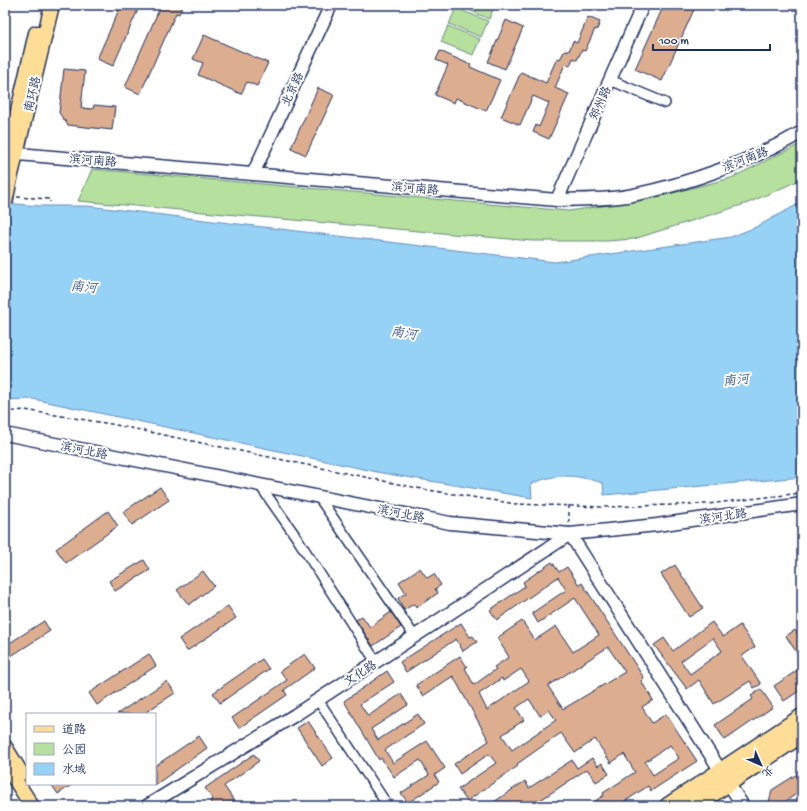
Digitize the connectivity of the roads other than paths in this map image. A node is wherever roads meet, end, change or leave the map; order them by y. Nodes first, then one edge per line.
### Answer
1 (43, 5) edge
2 (52, 5) edge
3 (332, 5) edge
4 (643, 5) edge
5 (610, 80) junction
6 (665, 103) dead end
7 (802, 132) edge
8 (18, 154) junction
9 (5, 169) edge
10 (253, 174) junction
11 (8, 200) edge
12 (557, 200) junction
13 (5, 434) edge
14 (259, 484) junction
15 (318, 496) junction
16 (802, 504) edge
17 (570, 534) junction
18 (415, 637) junction
19 (376, 662) junction
20 (318, 700) junction
21 (802, 717) edge
22 (802, 734) edge
23 (5, 747) edge
24 (5, 764) edge
25 (724, 777) junction
26 (26, 780) edge
27 (29, 785) edge
28 (32, 806) edge
29 (43, 806) edge
30 (147, 806) edge
31 (388, 806) edge
32 (668, 806) edge
33 (694, 806) edge
34 (743, 806) edge

1 - 9 main road
2 - 8 main road, 南环路
3 - 10 street, 北京路
4 - 5 street, 郑州路
5 - 6 street
5 - 12 street, 郑州路
7 - 12 street, 滨河南路
8 - 10 street, 滨河南路
8 - 11 main road, 南环路, bridge
10 - 12 street, 滨河南路
13 - 14 street, 滨河北路
14 - 15 street, 滨河北路
14 - 19 street
15 - 17 street, 滨河北路
15 - 18 street
16 - 17 street, 滨河北路
17 - 18 street, 文化路
17 - 25 street
18 - 19 street, 文化路
19 - 20 street, 文化路
20 - 30 street, 文化路
20 - 31 street
21 - 25 highway
22 - 25 highway
23 - 26 main road
24 - 28 main road
25 - 32 highway
25 - 33 highway
25 - 34 street
27 - 29 main road

